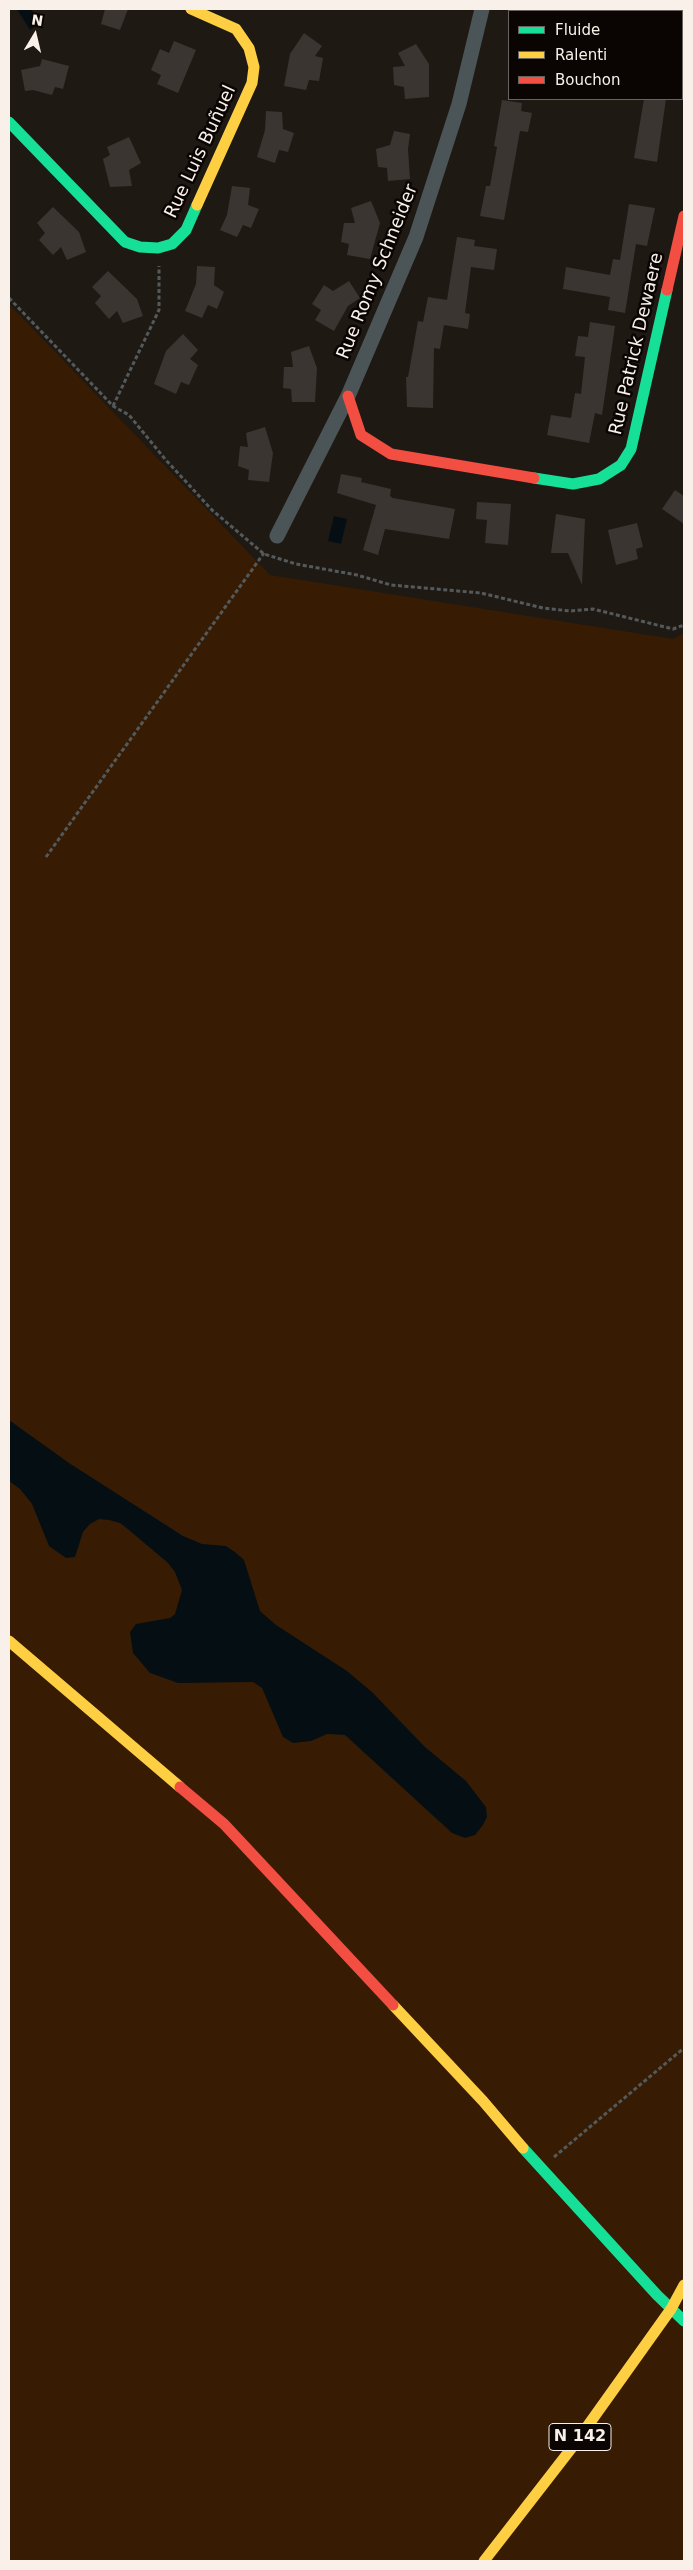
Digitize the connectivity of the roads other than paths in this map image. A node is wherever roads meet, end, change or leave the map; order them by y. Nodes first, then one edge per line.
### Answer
1 (191, 9) edge
2 (482, 9) edge
3 (9, 122) edge
4 (684, 216) edge
5 (348, 396) junction
6 (277, 536) dead end
7 (9, 1641) edge
8 (684, 2285) edge
9 (671, 2309) junction
10 (684, 2321) edge
11 (484, 2561) edge

1 - 3 main road, Rue Luis Buñuel
2 - 5 street, Rue Romy Schneider
4 - 5 main road, Rue Patrick Dewaere
5 - 6 street, Rue Romy Schneider
7 - 9 main road
8 - 9 main road, N 142
9 - 10 main road
9 - 11 main road, N 142

